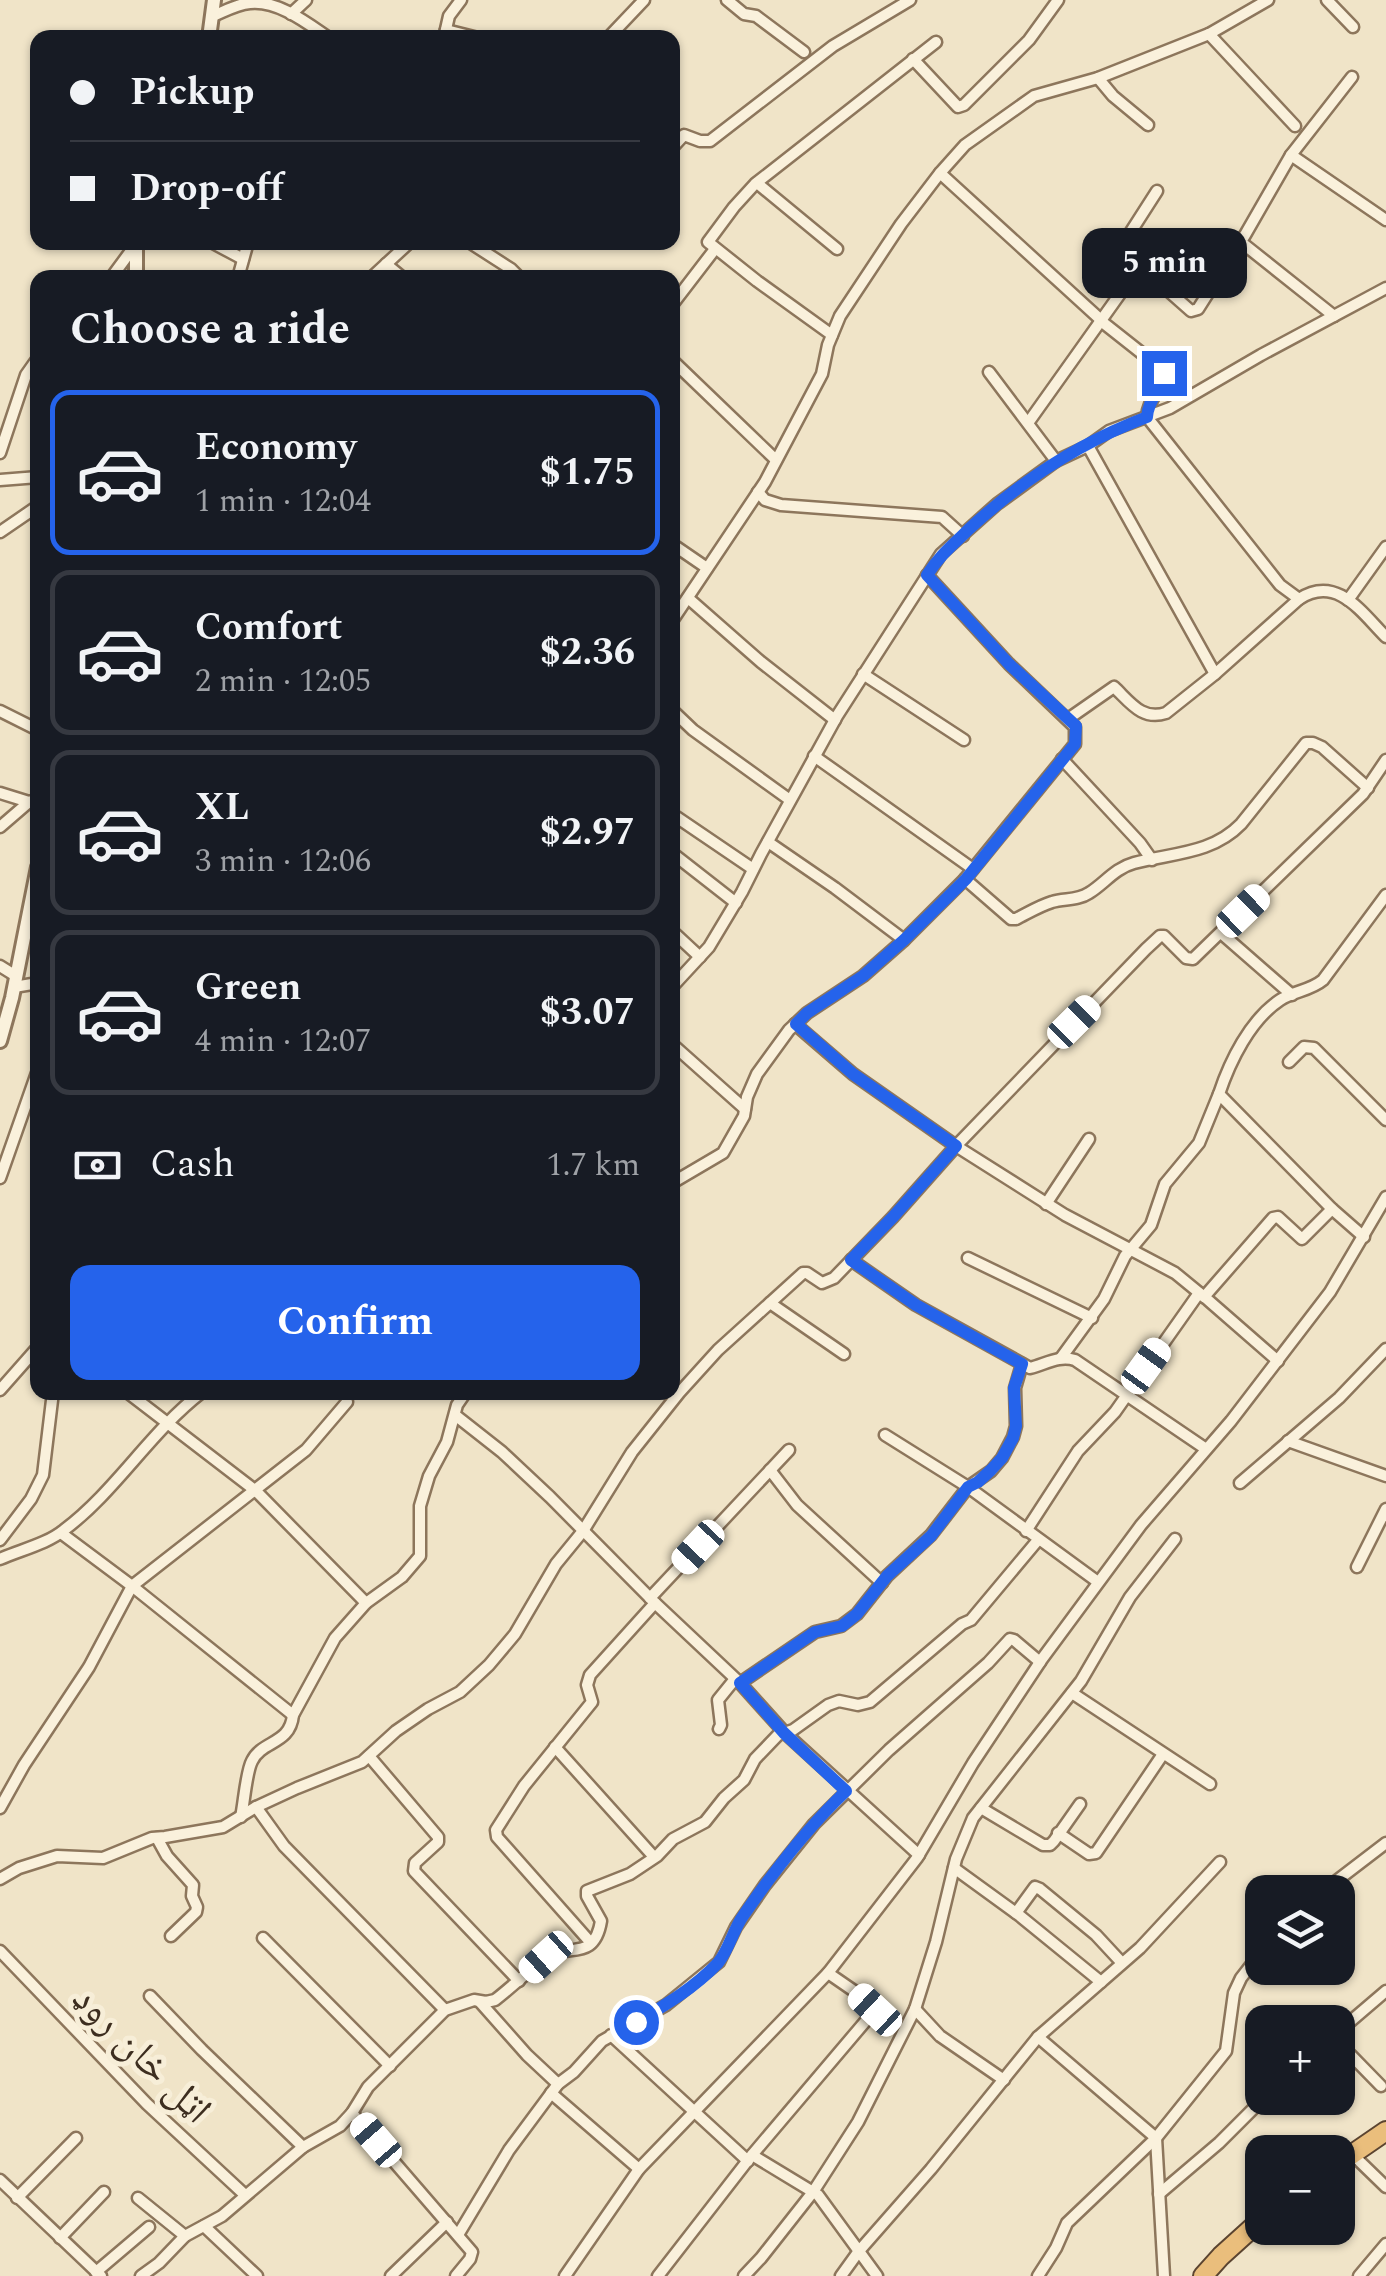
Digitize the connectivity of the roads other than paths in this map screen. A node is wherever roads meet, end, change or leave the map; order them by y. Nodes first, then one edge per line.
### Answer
1 (214, 0) edge
2 (306, 0) edge
3 (644, 0) edge
4 (727, 0) edge
5 (910, 0) edge
6 (1058, 0) edge
7 (1268, 0) edge
8 (1327, 0) edge
9 (458, 1) edge
10 (290, 14) junction
11 (213, 16) junction
12 (1353, 27) dead end
13 (210, 30) edge
14 (317, 30) edge
15 (446, 30) edge
16 (616, 30) edge
17 (1209, 34) junction
18 (936, 42) dead end
19 (804, 52) dead end
20 (913, 59) junction
21 (1352, 77) dead end
22 (1098, 78) junction
23 (1148, 126) dead end
24 (1295, 126) dead end
25 (680, 141) edge
26 (1291, 155) junction
27 (940, 173) junction
28 (757, 183) junction
29 (1157, 191) dead end
30 (1386, 220) edge
31 (1240, 242) junction
32 (715, 249) junction
33 (837, 249) dead end
34 (226, 250) edge
35 (246, 250) edge
36 (401, 250) edge
37 (482, 250) edge
38 (243, 259) junction
39 (386, 264) junction
40 (240, 270) edge
41 (380, 270) edge
42 (393, 270) edge
43 (513, 270) edge
44 (1386, 288) edge
45 (1122, 291) dead end
46 (680, 294) edge
47 (1334, 316) junction
48 (1101, 320) junction
49 (832, 335) junction
50 (680, 368) edge
51 (30, 369) edge
52 (989, 372) dead end
53 (1147, 417) junction
54 (1028, 423) junction
55 (1088, 446) junction
56 (0, 453) edge
57 (776, 460) junction
58 (1056, 461) junction
59 (30, 478) edge
60 (0, 480) edge
61 (758, 492) junction
62 (30, 511) edge
63 (0, 532) edge
64 (963, 536) junction
65 (1386, 547) edge
66 (680, 549) edge
67 (708, 568) junction
68 (927, 575) junction
69 (688, 598) junction
70 (1299, 599) junction
71 (1348, 600) junction
72 (680, 609) edge
73 (1386, 638) edge
74 (863, 674) junction
75 (1215, 674) junction
76 (0, 710) edge
77 (680, 718) edge
78 (1068, 719) junction
79 (835, 720) junction
80 (30, 726) edge
81 (964, 740) dead end
82 (814, 756) junction
83 (1062, 759) junction
84 (1386, 760) edge
85 (1368, 788) junction
86 (0, 793) edge
87 (30, 800) edge
88 (790, 800) junction
89 (30, 803) edge
90 (680, 819) edge
91 (0, 827) edge
92 (768, 842) junction
93 (680, 859) edge
94 (1152, 860) junction
95 (753, 869) junction
96 (969, 874) junction
97 (1386, 895) edge
98 (736, 903) junction
99 (30, 907) edge
100 (1220, 933) junction
101 (680, 938) edge
102 (904, 940) junction
103 (700, 956) junction
104 (0, 966) edge
105 (680, 978) edge
106 (15, 982) junction
107 (30, 983) edge
108 (1292, 995) junction
109 (796, 1024) junction
110 (0, 1041) edge
111 (680, 1051) edge
112 (1289, 1062) dead end
113 (30, 1093) edge
114 (1219, 1094) junction
115 (745, 1110) junction
116 (1386, 1120) edge
117 (1088, 1139) dead end
118 (956, 1146) junction
119 (0, 1178) edge
120 (680, 1179) edge
121 (1386, 1197) edge
122 (1046, 1204) junction
123 (1332, 1209) junction
124 (1364, 1238) junction
125 (1130, 1250) junction
126 (968, 1258) dead end
127 (851, 1260) junction
128 (1201, 1295) junction
129 (770, 1303) junction
130 (1092, 1318) junction
131 (1386, 1349) edge
132 (844, 1354) dead end
133 (30, 1355) edge
134 (1062, 1358) junction
135 (1278, 1362) junction
136 (1022, 1364) junction
137 (0, 1390) edge
138 (680, 1393) edge
139 (1125, 1396) junction
140 (52, 1400) edge
141 (139, 1400) edge
142 (191, 1400) edge
143 (460, 1400) edge
144 (674, 1400) edge
145 (347, 1402) dead end
146 (454, 1416) junction
147 (168, 1423) junction
148 (885, 1435) dead end
149 (1288, 1441) junction
150 (1206, 1449) junction
151 (788, 1450) dead end
152 (770, 1470) junction
153 (1386, 1476) edge
154 (1240, 1483) dead end
155 (968, 1487) junction
156 (256, 1491) junction
157 (1386, 1509) edge
158 (583, 1531) junction
159 (1026, 1531) junction
160 (61, 1533) junction
161 (1175, 1538) dead end
162 (0, 1540) edge
163 (1038, 1540) junction
164 (0, 1558) edge
165 (1357, 1567) dead end
166 (1098, 1582) junction
167 (882, 1583) junction
168 (132, 1586) junction
169 (653, 1601) junction
170 (366, 1602) junction
171 (1040, 1662) junction
172 (738, 1681) junction
173 (1072, 1692) junction
174 (293, 1714) junction
175 (719, 1729) dead end
176 (784, 1733) junction
177 (555, 1748) junction
178 (1163, 1754) junction
179 (369, 1756) junction
180 (1210, 1784) dead end
181 (846, 1791) junction
182 (1080, 1804) dead end
183 (256, 1807) junction
184 (0, 1808) edge
185 (981, 1808) junction
186 (241, 1817) junction
187 (1058, 1833) junction
188 (156, 1838) junction
189 (1386, 1843) edge
190 (919, 1855) junction
191 (654, 1858) junction
192 (1220, 1862) dead end
193 (954, 1868) junction
194 (1344, 1875) edge
195 (0, 1879) edge
196 (1016, 1913) junction
197 (171, 1936) dead end
198 (263, 1938) dead end
199 (591, 1943) junction
200 (0, 1951) edge
201 (1122, 1963) junction
202 (828, 1973) junction
203 (1245, 1973) edge
204 (520, 1981) junction
205 (1101, 1982) junction
206 (1386, 1991) edge
207 (150, 1996) dead end
208 (479, 2001) junction
209 (445, 2010) junction
210 (914, 2010) junction
211 (1355, 2017) edge
212 (612, 2035) junction
213 (1038, 2037) junction
214 (1355, 2059) edge
215 (390, 2066) junction
216 (1004, 2080) junction
217 (1381, 2086) dead end
218 (554, 2088) junction
219 (352, 2113) junction
220 (694, 2113) junction
221 (1247, 2115) edge
222 (1386, 2130) edge
223 (76, 2138) dead end
224 (1156, 2138) junction
225 (304, 2147) junction
226 (1355, 2152) edge
227 (750, 2158) junction
228 (1355, 2166) edge
229 (639, 2168) junction
230 (0, 2180) edge
231 (1386, 2187) edge
232 (104, 2192) dead end
233 (814, 2192) junction
234 (1159, 2194) junction
235 (245, 2195) junction
236 (17, 2198) junction
237 (138, 2198) dead end
238 (447, 2222) junction
239 (204, 2226) junction
240 (148, 2227) dead end
241 (1245, 2234) edge
242 (458, 2235) junction
243 (184, 2236) junction
244 (60, 2238) junction
245 (1386, 2244) edge
246 (859, 2251) junction
247 (98, 2274) edge
248 (1362, 2275) edge
249 (141, 2276) edge
250 (256, 2276) edge
251 (391, 2276) edge
252 (456, 2276) edge
253 (566, 2276) edge
254 (658, 2276) edge
255 (744, 2276) edge
256 (842, 2276) edge
257 (877, 2276) edge
258 (1038, 2276) edge
259 (1164, 2276) edge
260 (1203, 2276) edge

1 - 11 street
2 - 10 street
3 - 16 street
4 - 19 street
5 - 25 street
6 - 20 street
7 - 17 street
8 - 12 street
9 - 15 street
10 - 11 street
10 - 14 street
11 - 13 street
17 - 22 street
17 - 24 street
18 - 20 street
20 - 28 street
21 - 26 street
22 - 23 street
22 - 27 street
26 - 30 street
26 - 31 street
27 - 48 street
27 - 49 street
28 - 32 street
28 - 33 street
29 - 31 street
31 - 47 street
32 - 46 street
32 - 49 street
34 - 38 street
35 - 38 street
36 - 39 street
37 - 43 street
38 - 40 street
39 - 41 street
39 - 42 street
44 - 47 street
45 - 48 street
47 - 53 street
48 - 53 street
48 - 54 street
49 - 57 street
50 - 57 street
51 - 56 street
52 - 54 street
53 - 55 street
53 - 70 street
54 - 58 street
55 - 58 street
55 - 75 street
57 - 61 street
58 - 64 street
59 - 60 street
61 - 64 street
61 - 67 street
62 - 63 street
64 - 68 street
65 - 71 street
66 - 67 street
67 - 69 street
68 - 74 street
68 - 78 street
69 - 72 street
69 - 79 street
70 - 71 street
70 - 75 street
71 - 73 street
74 - 79 street
74 - 81 street
75 - 78 street
76 - 80 street
77 - 88 street
78 - 83 street
79 - 82 street
82 - 88 street
82 - 96 street
83 - 94 street
83 - 96 street
84 - 85 street
85 - 94 street
85 - 100 street
86 - 87 street
88 - 92 street
89 - 91 street
90 - 95 street
92 - 95 street
92 - 102 street
93 - 98 street
94 - 96 street
95 - 98 street
96 - 102 street
97 - 108 street
98 - 103 street
99 - 106 street
100 - 108 street
100 - 118 street
101 - 103 street
102 - 109 street
103 - 105 street
104 - 106 street
106 - 107 street
106 - 110 street
108 - 114 street
109 - 115 street
109 - 118 street
111 - 115 street
112 - 116 street
113 - 119 street
114 - 123 street
114 - 125 street
115 - 120 street
117 - 122 street
118 - 122 street
118 - 127 street
121 - 124 street
122 - 125 street
123 - 124 street
123 - 128 street
124 - 135 street
125 - 128 street
125 - 130 street
126 - 130 street
127 - 129 street
127 - 136 street
128 - 135 street
128 - 139 street
129 - 132 street
129 - 138 street
130 - 134 street
131 - 149 street
133 - 137 street
134 - 136 street
134 - 139 street
135 - 150 street
136 - 155 street
139 - 150 street
139 - 159 street
140 - 162 street
141 - 147 street
142 - 147 street
143 - 146 street
144 - 158 street
145 - 156 street
146 - 158 street
146 - 170 street
147 - 156 street
147 - 160 street
148 - 155 street
149 - 153 street
149 - 154 street
150 - 166 street
151 - 152 street
152 - 167 street
152 - 169 street
155 - 159 street
155 - 167 street
156 - 168 street
156 - 170 street
157 - 165 street
158 - 169 street
158 - 179 street
159 - 163 street
160 - 164 street
160 - 168 street
161 - 173 street
163 - 166 street
163 - 176 street
166 - 171 street
167 - 172 street
168 - 174 street
168 - 184 street
169 - 172 street
169 - 177 street
170 - 174 street
171 - 181 street
171 - 190 street
172 - 175 street
172 - 176 street
173 - 178 street
173 - 185 street
174 - 186 street
176 - 181 street
176 - 191 street
177 - 191 street
177 - 199 street
178 - 180 street
178 - 187 street
179 - 183 street
179 - 204 street
181 - 190 street
181 - 212 street
182 - 187 street
183 - 186 street
183 - 209 street
185 - 187 street
185 - 193 street
186 - 188 street
188 - 195 street
188 - 197 street
189 - 194 street
190 - 202 street
191 - 199 street
192 - 201 street
193 - 196 street
193 - 210 street
196 - 201 street
196 - 205 street
198 - 215 street
199 - 204 street
200 - 235 street, اټل خان روډ
201 - 205 street
202 - 220 street
202 - 227 street
203 - 224 street
204 - 208 street
205 - 213 street
206 - 211 street
207 - 225 street
208 - 209 street
208 - 218 street
209 - 215 street
210 - 216 street
210 - 233 street
212 - 218 street
212 - 220 street
213 - 216 street
213 - 224 street
214 - 217 street
215 - 219 street
216 - 246 street
218 - 229 street
218 - 242 street
219 - 225 street
219 - 238 street
220 - 227 street
220 - 229 street
221 - 234 street
222 - 226 highway
223 - 236 street
224 - 234 street
224 - 258 street
225 - 235 street
227 - 233 street
227 - 254 street
228 - 231 street
229 - 253 street
230 - 236 street
232 - 244 street
233 - 246 street
233 - 255 street
234 - 259 street
235 - 239 street
236 - 244 street
237 - 243 street
238 - 242 street
238 - 251 street
239 - 243 street
239 - 250 street
240 - 247 street
241 - 260 highway
242 - 252 street
243 - 249 street
244 - 247 street
245 - 248 street
246 - 256 street
246 - 257 street

